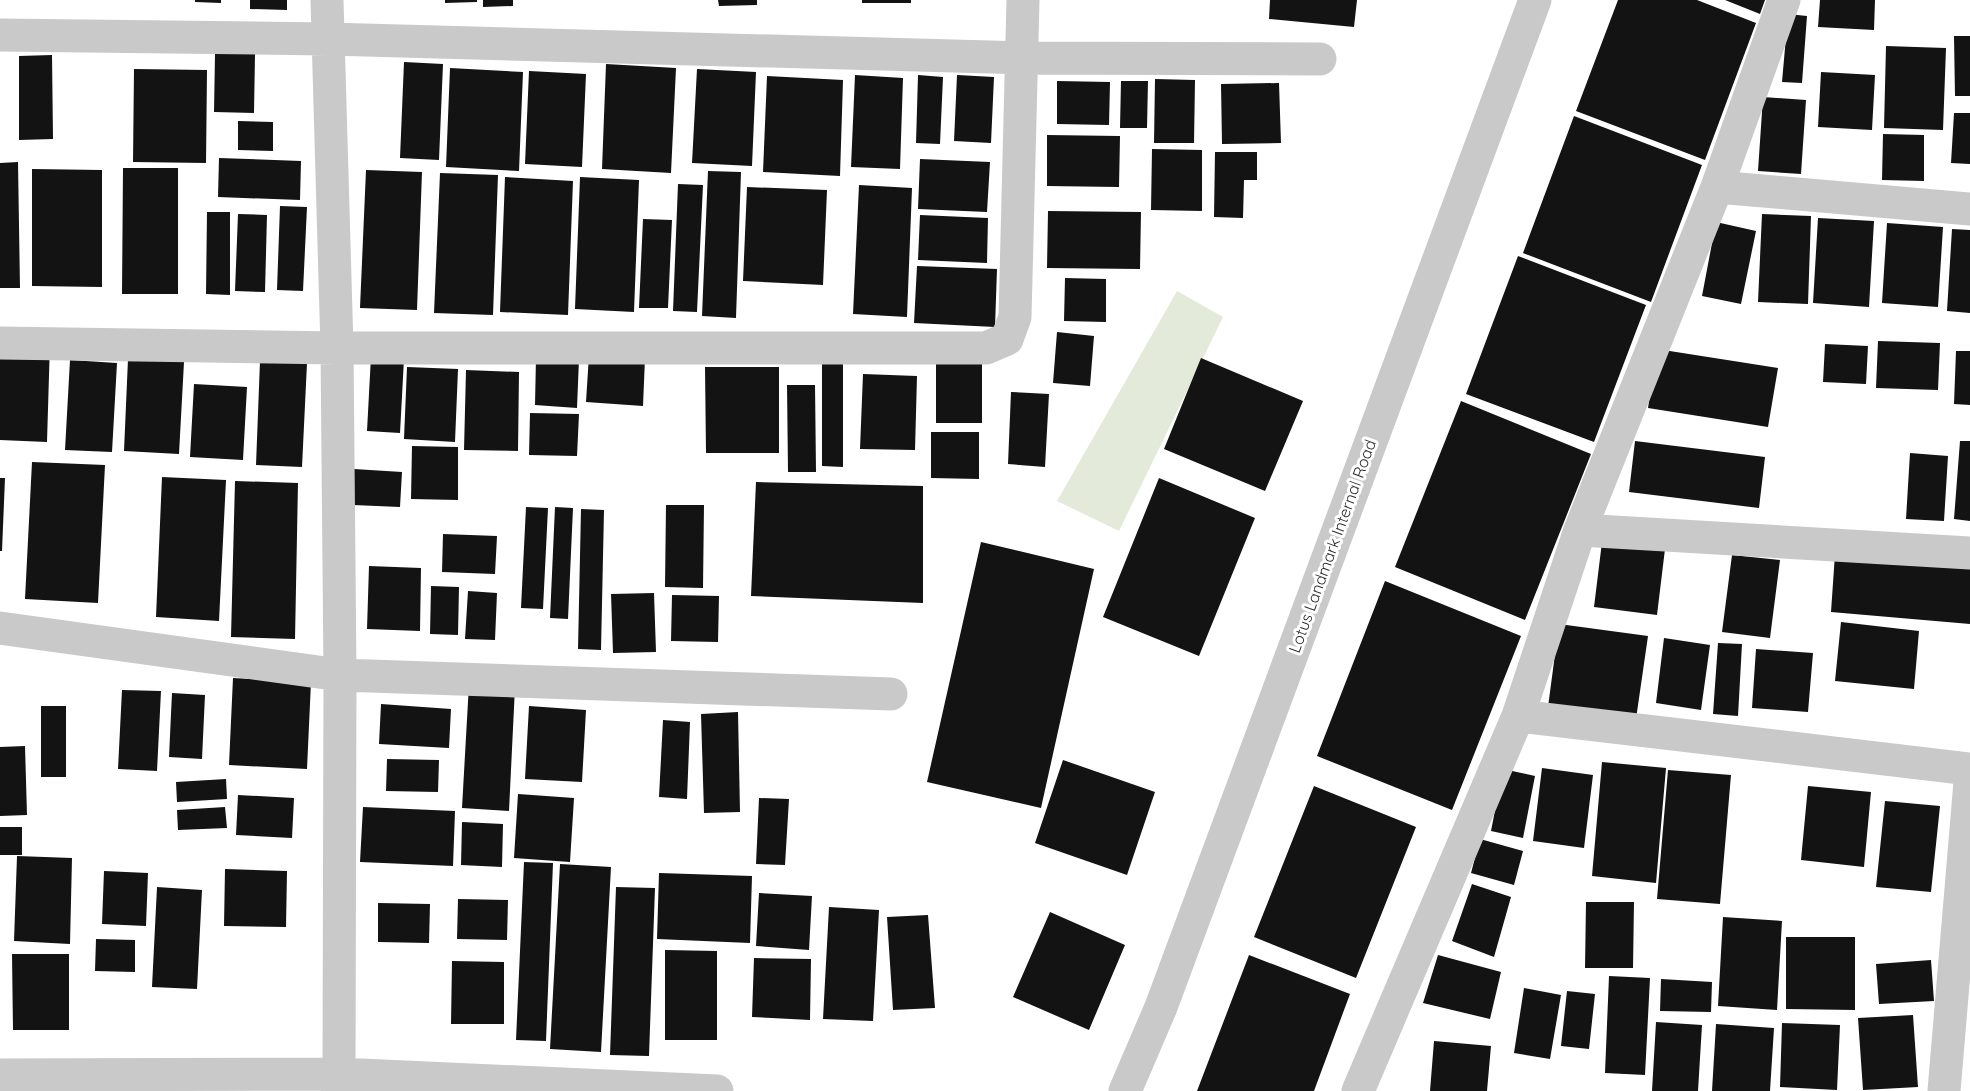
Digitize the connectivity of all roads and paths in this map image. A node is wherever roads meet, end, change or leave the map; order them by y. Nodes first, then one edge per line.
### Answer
1 (327, 0) edge
2 (1023, 0) edge
3 (1535, 0) edge
4 (1784, 0) edge
5 (0, 35) edge
6 (328, 39) junction
7 (1023, 58) junction
8 (1320, 59) dead end
9 (1717, 187) junction
10 (1970, 209) edge
11 (0, 343) edge
12 (338, 348) junction
13 (1580, 530) junction
14 (1970, 553) edge
15 (0, 628) edge
16 (340, 675) junction
17 (891, 694) dead end
18 (1518, 716) junction
19 (1970, 769) edge
20 (1970, 782) edge
21 (1960, 1006) edge
22 (0, 1075) edge
23 (338, 1083) edge
24 (717, 1091) edge
25 (1125, 1091) edge
26 (1358, 1091) edge
27 (1944, 1091) edge

1 - 6 street
2 - 7 street
3 - 25 street, Lotus Landmark Internal Road
4 - 9 street
5 - 6 street
6 - 7 street
6 - 12 street
7 - 8 street
7 - 12 street
9 - 10 street
9 - 13 street
11 - 12 street
12 - 16 street
13 - 14 street
13 - 18 street
15 - 16 street
16 - 17 street
16 - 23 street
18 - 19 street
18 - 26 street
20 - 21 street
21 - 27 street
22 - 23 street
23 - 24 street

